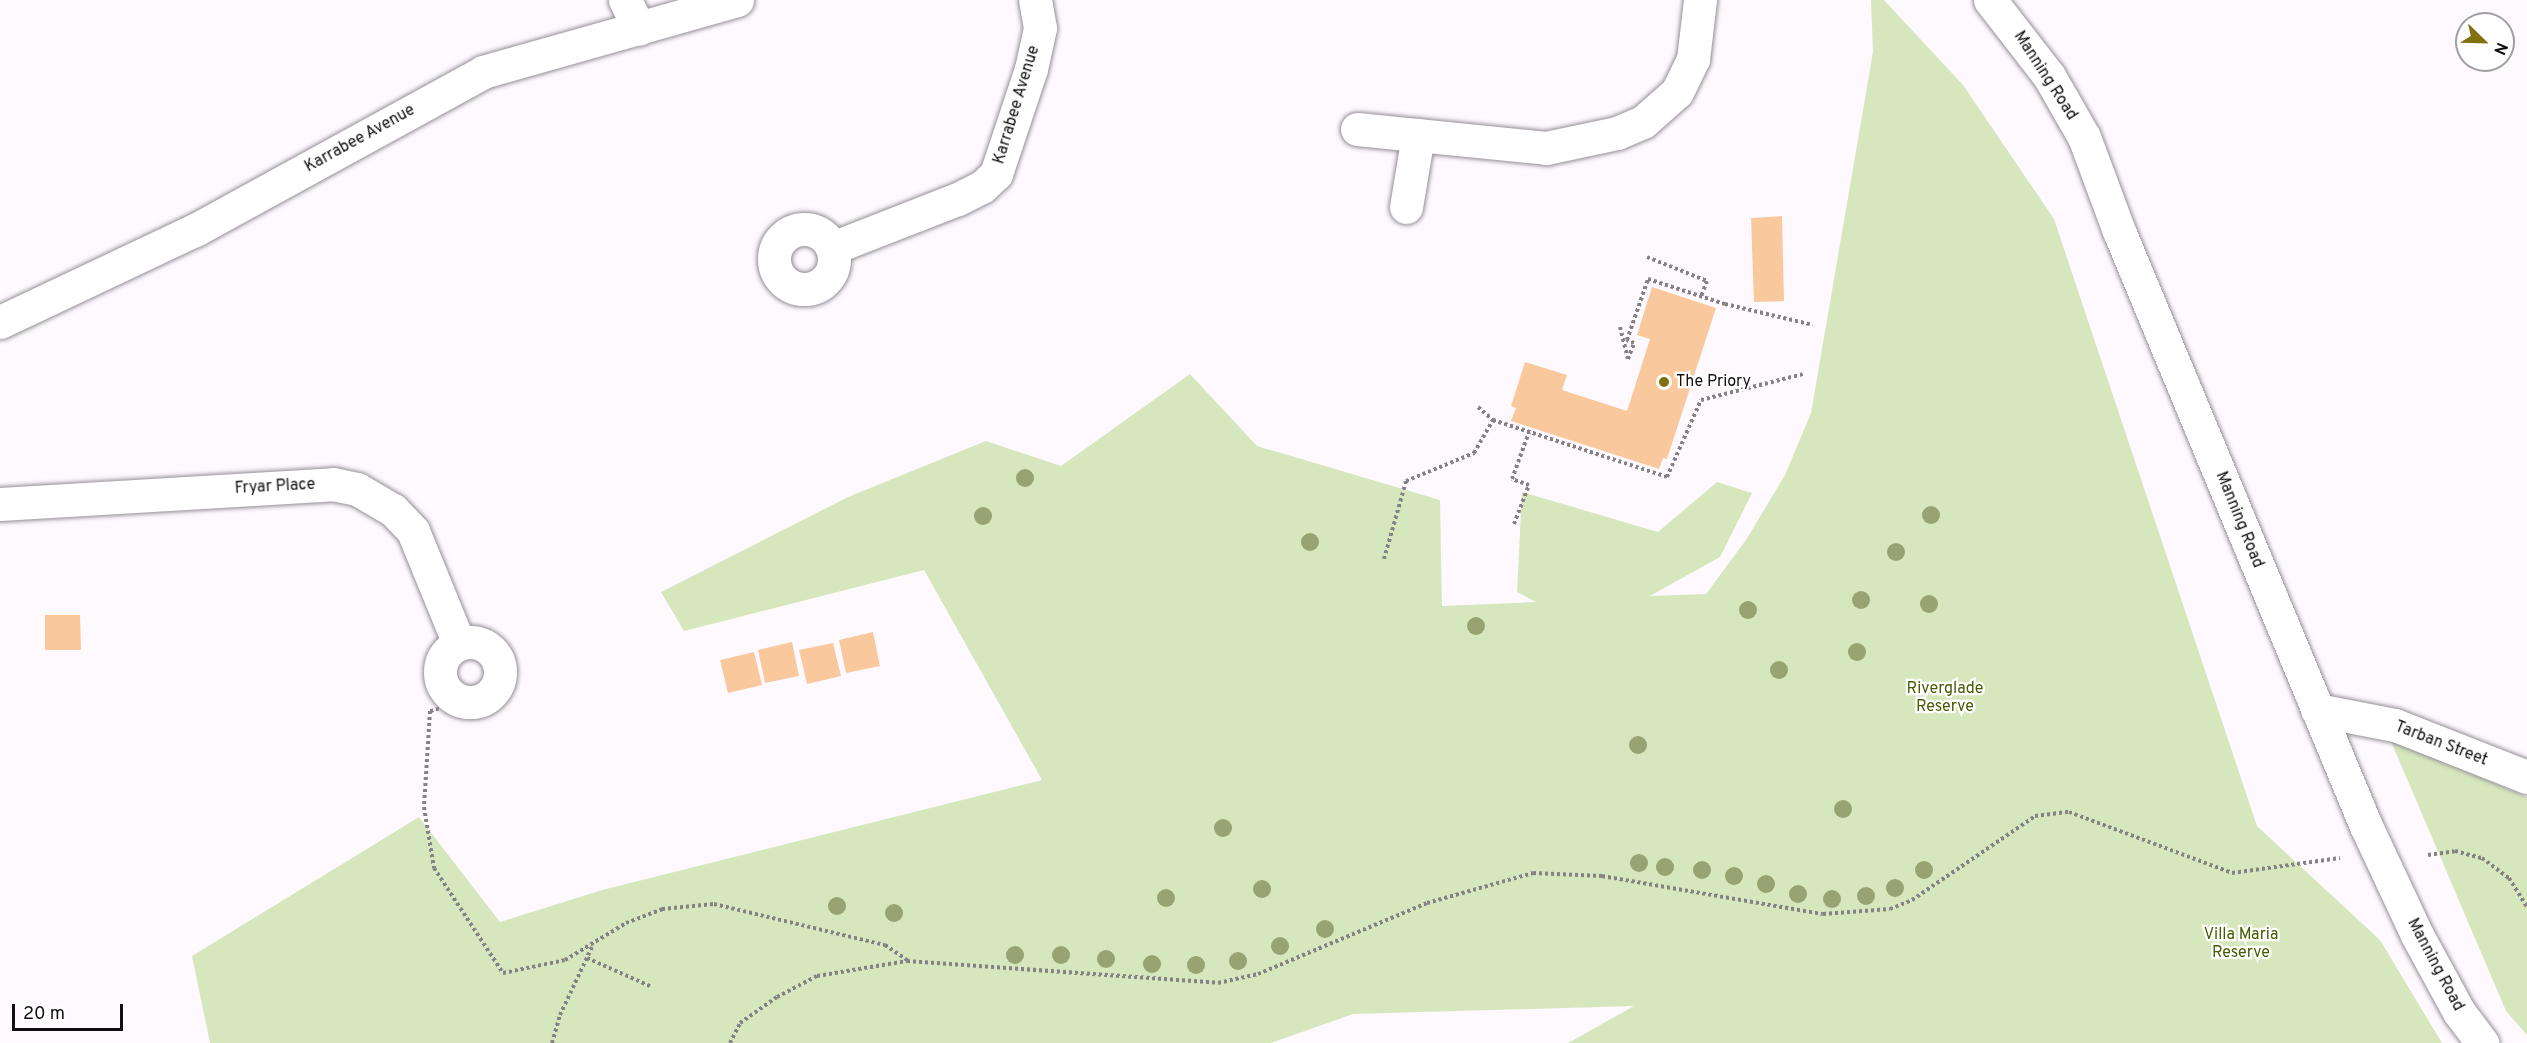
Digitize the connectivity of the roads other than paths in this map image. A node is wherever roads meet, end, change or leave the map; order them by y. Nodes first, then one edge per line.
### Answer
1 (625, 0) edge
2 (736, 0) edge
3 (1035, 0) edge
4 (1700, 0) edge
5 (1994, 1) edge
6 (639, 29) junction
7 (1357, 129) dead end
8 (1418, 135) junction
9 (1406, 207) dead end
10 (832, 248) dead end
11 (0, 322) edge
12 (0, 504) edge
13 (459, 644) junction
14 (2317, 710) junction
15 (2527, 777) edge
16 (2482, 1043) edge

1 - 6 street
2 - 6 street, Karrabee Avenue
3 - 10 street, Karrabee Avenue
4 - 8 street
5 - 14 street, Manning Road
6 - 11 street, Karrabee Avenue
7 - 8 street
8 - 9 street
12 - 13 street, Fryar Place
13 - 13 street
14 - 15 street, Tarban Street
14 - 16 street, Manning Road

